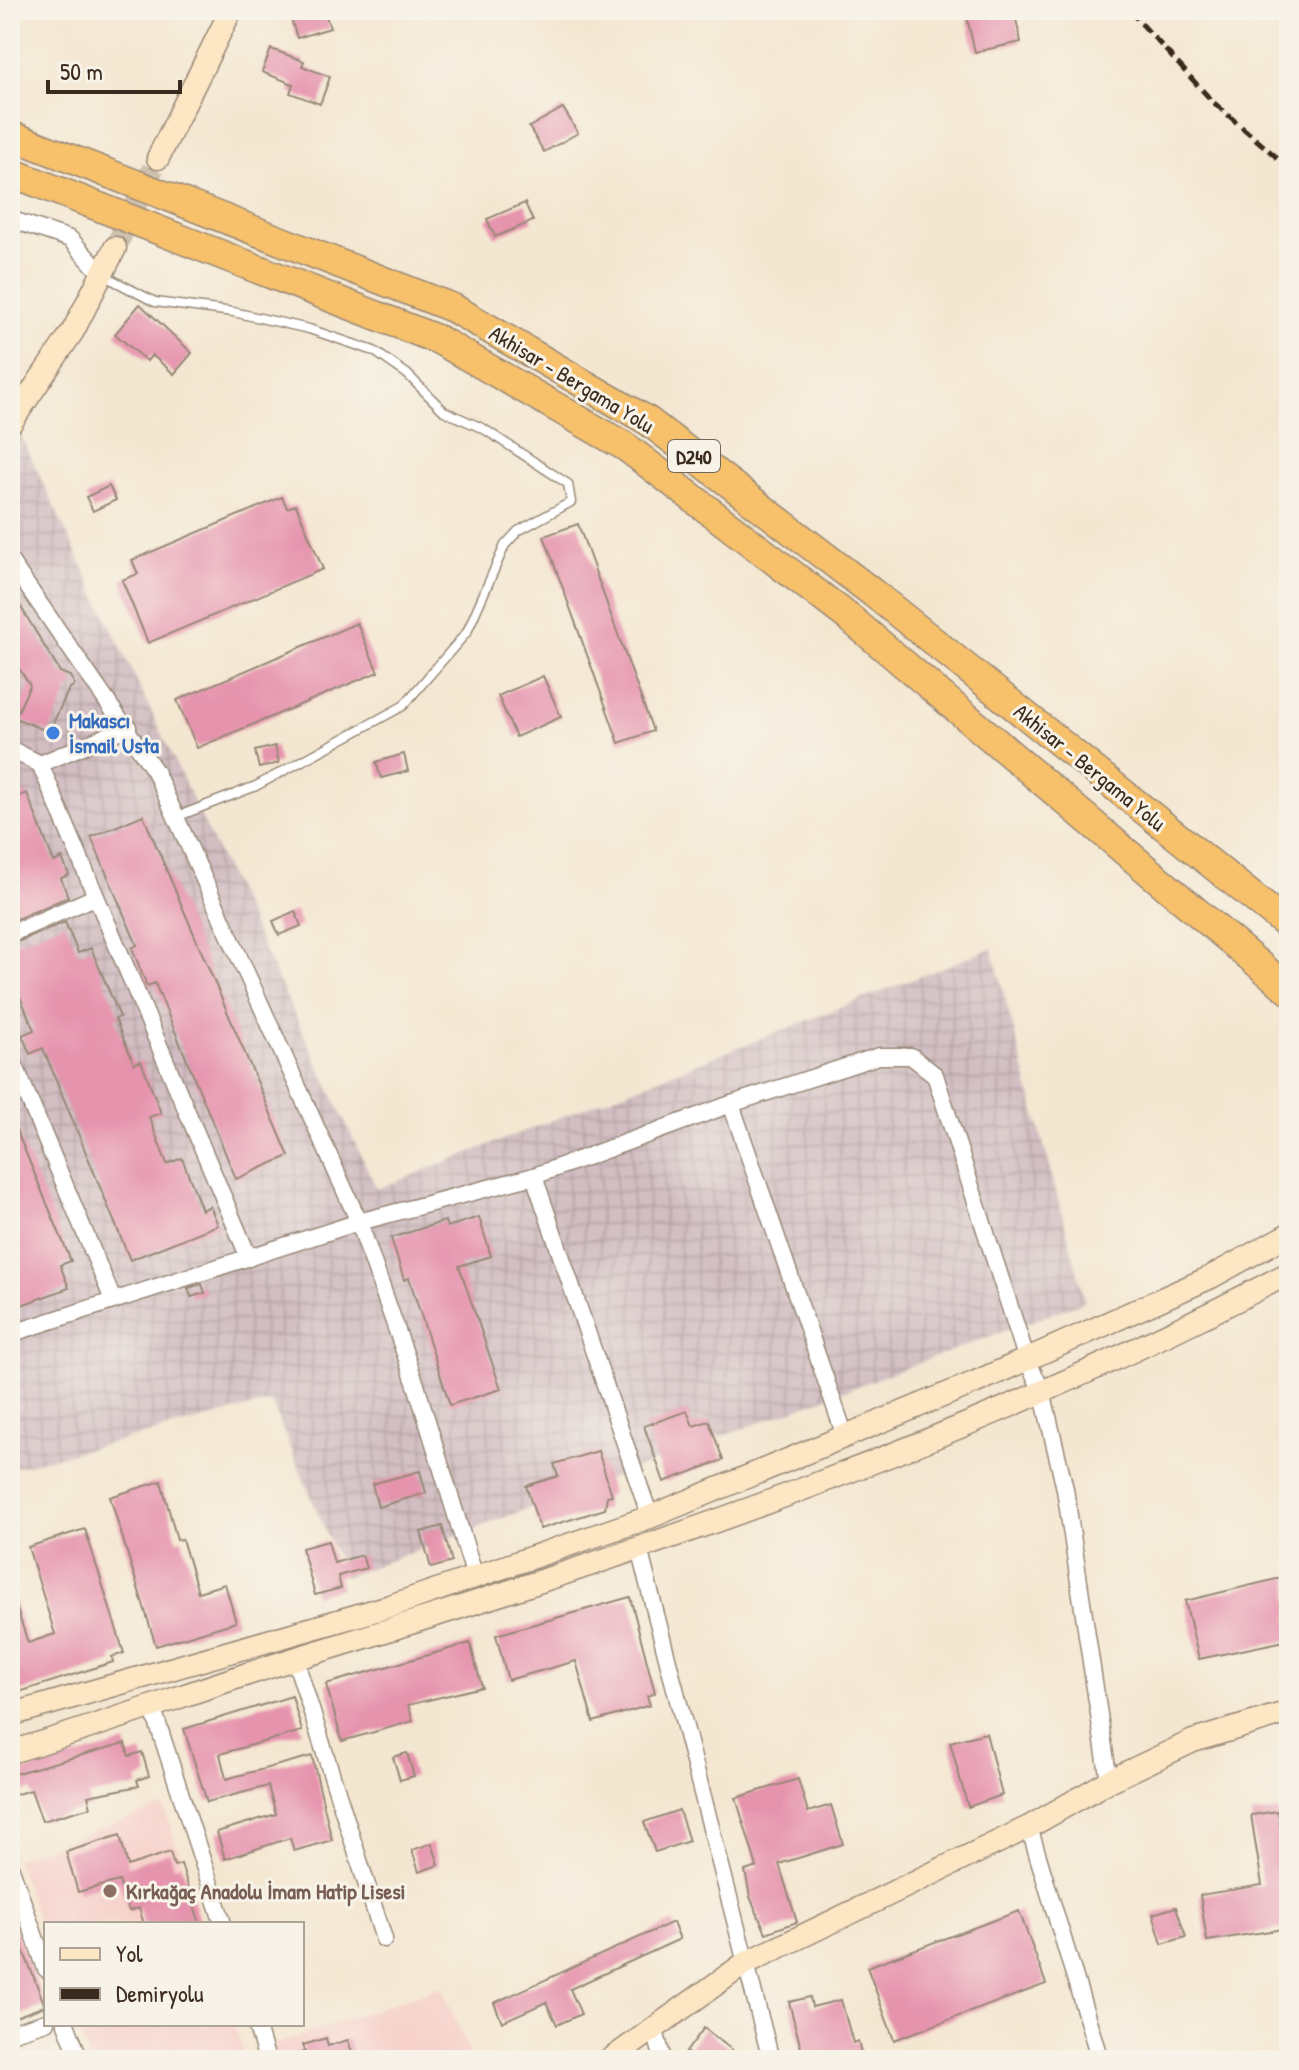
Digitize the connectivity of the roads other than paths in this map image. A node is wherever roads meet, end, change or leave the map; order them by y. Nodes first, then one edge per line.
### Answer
1 (231, 10) edge
2 (10, 135) edge
3 (158, 158) tunnel mouth
4 (10, 172) edge
5 (10, 219) edge
6 (115, 248) tunnel mouth
7 (101, 273) junction
8 (10, 424) edge
9 (10, 561) edge
10 (128, 727) junction
11 (10, 749) edge
12 (40, 764) junction
13 (176, 817) junction
14 (95, 897) junction
15 (1289, 926) edge
16 (10, 934) edge
17 (1289, 990) edge
18 (10, 1054) edge
19 (731, 1104) junction
20 (534, 1176) junction
21 (359, 1222) junction
22 (1289, 1234) edge
23 (249, 1258) junction
24 (1289, 1273) edge
25 (113, 1300) junction
26 (10, 1334) edge
27 (1027, 1360) junction
28 (1042, 1391) junction
29 (845, 1436) junction
30 (650, 1517) junction
31 (639, 1549) junction
32 (475, 1577) junction
33 (295, 1659) junction
34 (152, 1706) junction
35 (1289, 1712) edge
36 (10, 1715) edge
37 (10, 1752) edge
38 (1109, 1781) junction
39 (1029, 1827) junction
40 (10, 1866) edge
41 (222, 1922) edge
42 (384, 1939) dead end
43 (44, 1963) edge
44 (744, 1964) junction
45 (44, 2023) edge
46 (67, 2026) edge
47 (257, 2026) edge
48 (654, 2027) junction
49 (10, 2033) edge
50 (80, 2060) edge
51 (267, 2060) edge
52 (610, 2060) edge
53 (663, 2060) edge
54 (771, 2060) edge
55 (1100, 2060) edge

1 - 3 main road
2 - 15 highway, Akhisar - Bergama Yolu / D240
4 - 17 highway, Akhisar - Bergama Yolu / D240
5 - 7 street
6 - 7 main road
7 - 8 main road
7 - 13 lane
9 - 10 street
10 - 12 street
10 - 13 street
11 - 12 street
12 - 14 street
13 - 21 street
14 - 16 street
14 - 23 street
18 - 25 street
19 - 20 street
19 - 27 street
19 - 29 street
20 - 21 street
20 - 30 street
21 - 23 street
21 - 32 street
22 - 27 main road
23 - 25 street
24 - 28 main road
25 - 26 street
27 - 28 street
27 - 29 main road
28 - 31 main road
28 - 38 street
29 - 30 main road
30 - 32 main road
31 - 33 main road
31 - 44 street
32 - 36 main road
33 - 34 main road
33 - 42 street
34 - 37 main road
34 - 41 street
35 - 38 main road
38 - 39 main road
39 - 44 main road
39 - 55 street
40 - 43 street
44 - 48 main road
44 - 54 street
45 - 49 street
46 - 50 street
47 - 51 street
48 - 52 main road
48 - 53 street

